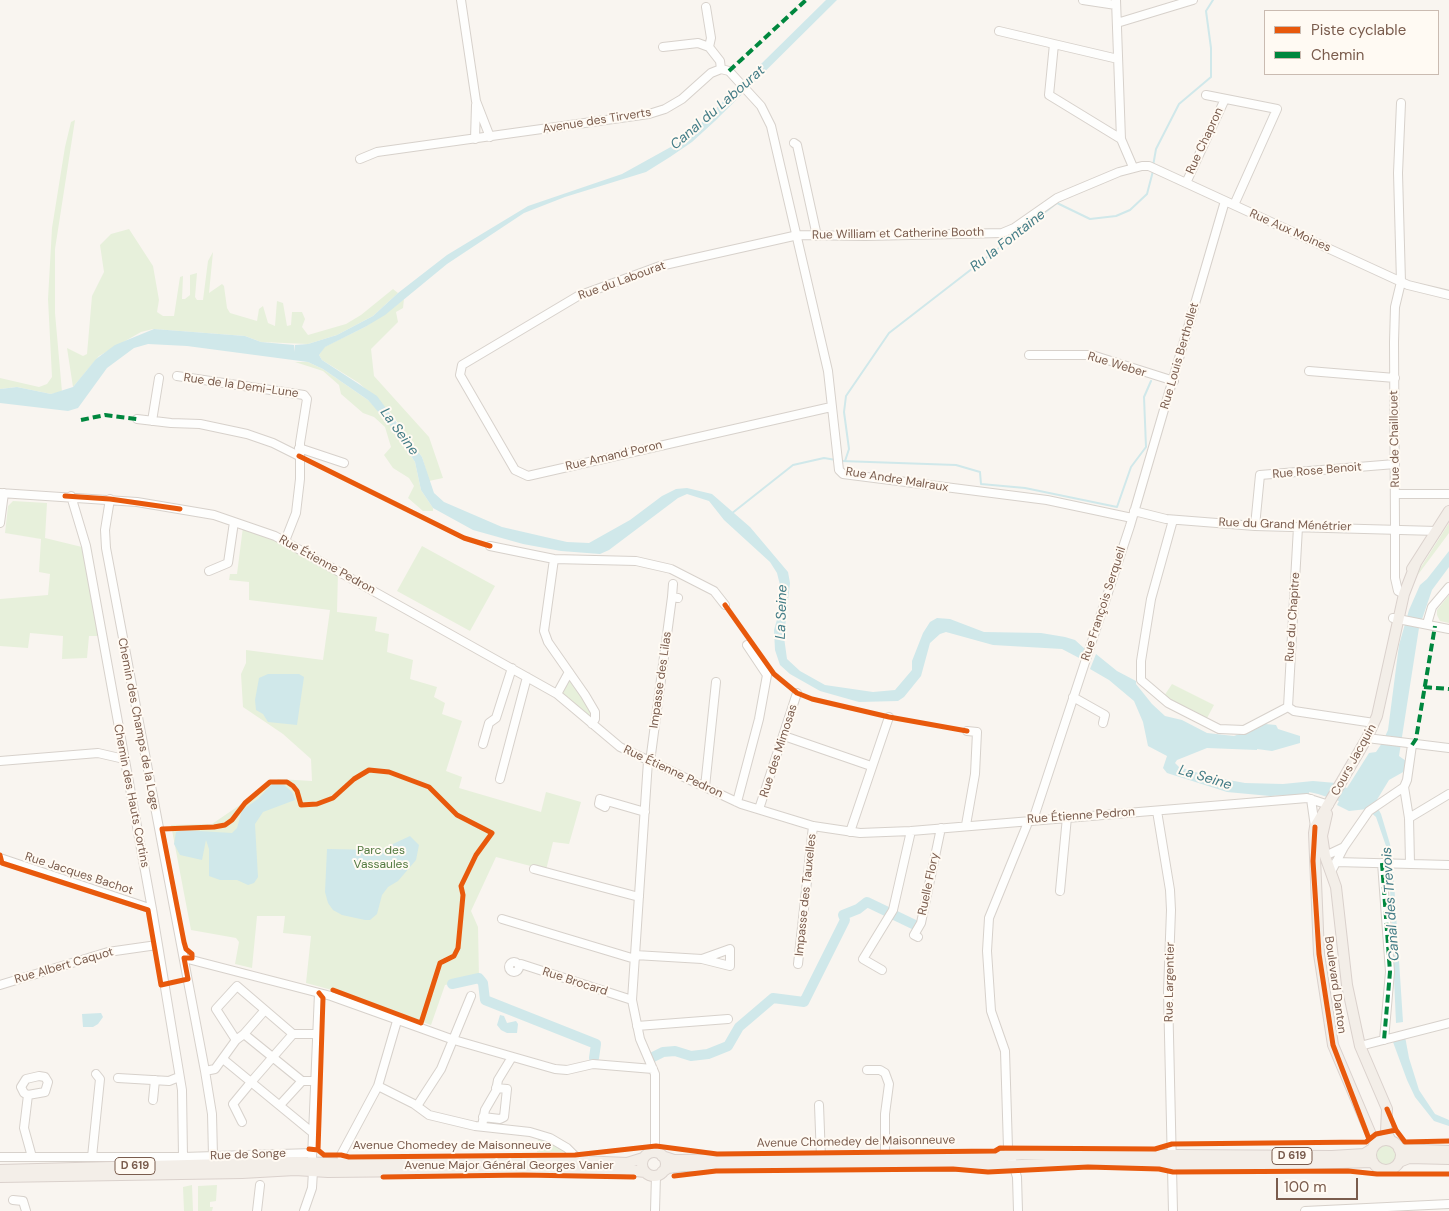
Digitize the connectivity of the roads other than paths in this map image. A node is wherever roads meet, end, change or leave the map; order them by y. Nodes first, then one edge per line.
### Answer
1 (461, 0) edge
2 (1083, 0) edge
3 (1193, 0) edge
4 (1116, 3) edge
5 (706, 7) dead end
6 (1117, 23) junction
7 (999, 30) dead end
8 (1054, 44) junction
9 (663, 47) dead end
10 (710, 48) junction
11 (1118, 58) junction
12 (721, 69) junction
13 (1206, 95) dead end
14 (1225, 98) junction
15 (476, 101) junction
16 (1401, 103) dead end
17 (490, 137) junction
18 (1121, 138) junction
19 (475, 139) junction
20 (794, 143) dead end
21 (360, 159) dead end
22 (1133, 167) junction
23 (1186, 183) junction
24 (1225, 201) junction
25 (1234, 205) junction
26 (798, 235) junction
27 (817, 236) junction
28 (1402, 282) junction
29 (1449, 295) edge
30 (1029, 356) dead end
31 (462, 364) joint
32 (1308, 370) dead end
33 (177, 376) dead end
34 (159, 378) dead end
35 (1394, 378) junction
36 (1174, 381) junction
37 (831, 406) junction
38 (137, 419) dead end
39 (152, 421) junction
40 (299, 452) junction
41 (344, 463) dead end
42 (1395, 464) junction
43 (2, 493) edge
44 (1396, 494) junction
45 (1449, 494) edge
46 (71, 496) junction
47 (110, 499) junction
48 (1449, 511) edge
49 (1133, 514) junction
50 (1173, 520) junction
51 (234, 522) junction
52 (0, 523) edge
53 (1255, 526) junction
54 (1298, 527) junction
55 (1395, 528) junction
56 (1437, 531) junction
57 (285, 541) junction
58 (490, 546) dead end
59 (554, 558) junction
60 (209, 571) dead end
61 (673, 584) dead end
62 (1449, 587) edge
63 (1401, 593) junction
64 (725, 605) dead end
65 (1397, 618) junction
66 (1426, 624) junction
67 (1449, 629) edge
68 (747, 645) dead end
69 (512, 668) junction
70 (569, 672) junction
71 (527, 677) junction
72 (716, 682) dead end
73 (797, 693) dead end
74 (557, 694) junction
75 (1073, 697) junction
76 (1288, 707) junction
77 (889, 717) dead end
78 (1103, 723) dead end
79 (1374, 723) junction
80 (592, 724) junction
81 (967, 731) dead end
82 (784, 736) junction
83 (1367, 738) junction
84 (482, 744) dead end
85 (1412, 745) junction
86 (1449, 748) edge
87 (124, 759) junction
88 (0, 761) edge
89 (649, 762) junction
90 (871, 766) junction
91 (500, 779) dead end
92 (704, 787) junction
93 (1404, 787) junction
94 (1449, 794) edge
95 (1311, 800) junction
96 (607, 801) dead end
97 (738, 802) junction
98 (1330, 802) junction
99 (759, 809) junction
100 (1156, 811) junction
101 (645, 812) junction
102 (1067, 817) junction
103 (1409, 818) junction
104 (1031, 820) junction
105 (966, 825) junction
106 (813, 826) junction
107 (1315, 827) junction
108 (941, 828) junction
109 (912, 831) junction
110 (850, 832) junction
111 (1344, 847) junction
112 (1325, 856) junction
113 (0, 858) edge
114 (1313, 862) junction
115 (1336, 862) junction
116 (1388, 863) junction
117 (1410, 863) junction
118 (1449, 865) edge
119 (534, 868) dead end
120 (1331, 872) junction
121 (1060, 891) dead end
122 (639, 897) junction
123 (152, 909) junction
124 (502, 919) dead end
125 (918, 937) dead end
126 (157, 944) junction
127 (635, 957) junction
128 (184, 958) junction
129 (702, 958) dead end
130 (798, 964) dead end
131 (519, 966) dead end
132 (882, 970) dead end
133 (0, 985) edge
134 (319, 993) junction
135 (471, 996) dead end
136 (632, 1000) junction
137 (265, 1010) junction
138 (728, 1019) dead end
139 (397, 1021) junction
140 (1449, 1023) edge
141 (637, 1026) junction
142 (244, 1034) junction
143 (293, 1034) junction
144 (317, 1034) junction
145 (236, 1040) junction
146 (454, 1040) junction
147 (1384, 1040) junction
148 (1360, 1046) junction
149 (274, 1057) junction
150 (512, 1057) junction
151 (223, 1059) junction
152 (653, 1069) junction
153 (867, 1070) dead end
154 (205, 1071) junction
155 (96, 1074) dead end
156 (179, 1077) junction
157 (118, 1078) dead end
158 (154, 1080) junction
159 (252, 1081) junction
160 (302, 1081) junction
161 (315, 1081) junction
162 (378, 1086) junction
163 (496, 1088) junction
164 (28, 1095) dead end
165 (153, 1100) dead end
166 (280, 1105) junction
167 (819, 1105) dead end
168 (417, 1106) junction
169 (484, 1116) junction
170 (242, 1122) dead end
171 (482, 1126) junction
172 (313, 1133) junction
173 (1391, 1141) junction
174 (1373, 1147) junction
175 (1400, 1149) junction
176 (1449, 1151) edge
177 (659, 1154) junction
178 (212, 1156) junction
179 (0, 1157) edge
180 (32, 1157) junction
181 (92, 1157) junction
182 (183, 1157) junction
183 (643, 1158) junction
184 (821, 1158) junction
185 (885, 1158) junction
186 (1449, 1159) edge
187 (1011, 1160) junction
188 (580, 1161) junction
189 (313, 1162) junction
190 (343, 1162) junction
191 (1373, 1162) junction
192 (1399, 1162) junction
193 (1173, 1164) junction
194 (0, 1170) edge
195 (645, 1172) junction
196 (659, 1174) junction
197 (0, 1177) edge
198 (260, 1185) dead end
199 (13, 1200) dead end
200 (1449, 1204) edge
201 (1328, 1210) edge
202 (26, 1211) edge
203 (258, 1211) edge
204 (304, 1211) edge
205 (655, 1211) edge
206 (1018, 1211) edge
207 (1173, 1211) edge
208 (1305, 1211) edge

1 - 15 street
2 - 4 street
3 - 6 street
4 - 6 street
5 - 10 street
6 - 11 street
7 - 8 street
8 - 11 street
8 - 18 street
9 - 10 street
10 - 12 street
11 - 18 street
12 - 17 street, Avenue des Tirverts
12 - 26 street
13 - 14 street
14 - 23 street, Rue Chapron
14 - 25 street
15 - 17 street
15 - 19 street
16 - 28 street, Rue de Chaillouet
17 - 19 street, Avenue des Tirverts
18 - 22 street
19 - 21 street, Avenue des Tirverts
20 - 27 street
22 - 23 street, Rue Aux Moines
22 - 27 street, Rue William et Catherine Booth
23 - 24 street, Rue Aux Moines
24 - 25 street, Rue Aux Moines
24 - 36 street, Rue Louis Berthollet
25 - 28 street, Rue Aux Moines
26 - 27 street, Rue William et Catherine Booth
26 - 31 street, Rue du Labourat
26 - 37 street, Rue Andre Malraux
28 - 29 street, Rue Aux Moines
28 - 35 street, Rue de Chaillouet
30 - 36 street, Rue Weber
31 - 37 street, Rue Amand Poron
32 - 35 street
33 - 40 street, Rue de la Demi-Lune
34 - 39 street
35 - 42 street, Rue de Chaillouet
36 - 49 street, Rue Louis Berthollet
37 - 49 street, Rue Andre Malraux
38 - 39 street
39 - 40 street
40 - 41 street
40 - 57 street, Rue de la Demi-Lune
42 - 44 street, Rue de Chaillouet
42 - 53 street, Rue Rose Benoit
43 - 46 street, Rue Étienne Pedron
43 - 52 street
44 - 45 street
44 - 55 street, Rue de Chaillouet
46 - 47 street, Rue Étienne Pedron
46 - 87 street, Chemin des Hauts Cortins
47 - 51 street, Rue Étienne Pedron
47 - 128 street, Chemin des Champs de la Loge
48 - 56 main road, Cours Jacquin
49 - 50 street, Rue du Grand Ménétrier
49 - 75 street, Rue François Serqueil
50 - 53 street, Rue du Grand Ménétrier
50 - 76 street
51 - 57 street, Rue Étienne Pedron
51 - 60 street
53 - 54 street, Rue du Grand Ménétrier
54 - 55 street, Rue du Grand Ménétrier
54 - 76 street, Rue du Chapitre
55 - 56 street, Rue du Grand Ménétrier
55 - 63 street, Rue de Chaillouet
56 - 63 main road, Cours Jacquin
57 - 69 street, Rue Étienne Pedron
58 - 59 street
59 - 64 street
59 - 70 street
61 - 89 street, Impasse des Lilas
62 - 66 street
63 - 65 main road, Cours Jacquin
65 - 66 street
65 - 79 main road, Cours Jacquin
66 - 67 street
68 - 97 street
69 - 71 street, Rue Étienne Pedron
69 - 84 street
70 - 74 street
70 - 80 street
71 - 74 street, Rue Étienne Pedron
71 - 91 street
72 - 92 street
73 - 82 street, Rue des Mimosas
74 - 80 street, Rue Étienne Pedron
75 - 78 street
75 - 104 street, Rue François Serqueil
76 - 79 street
77 - 90 street
79 - 83 main road, Cours Jacquin
80 - 89 street, Rue Étienne Pedron
81 - 105 street
82 - 90 street
82 - 99 street, Rue des Mimosas
83 - 85 street
83 - 98 main road, Cours Jacquin
85 - 86 street
85 - 93 street
87 - 88 street
87 - 123 street, Chemin des Hauts Cortins
89 - 92 street, Rue Étienne Pedron
89 - 101 street
90 - 110 street
92 - 97 street, Rue Étienne Pedron
93 - 103 street
93 - 111 street
94 - 103 street
95 - 98 street, Rue Étienne Pedron
95 - 100 street, Rue Étienne Pedron
95 - 107 street
96 - 101 street
97 - 99 street, Rue Étienne Pedron
98 - 107 main road, Boulevard Danton
98 - 112 main road, Boulevard Danton
99 - 106 street, Rue Étienne Pedron
100 - 102 street, Rue Étienne Pedron
100 - 193 street, Rue Largentier
101 - 122 street
102 - 104 street, Rue Étienne Pedron
102 - 121 street
103 - 117 street
104 - 105 street, Rue Étienne Pedron
104 - 187 street, Rue François Serqueil
105 - 108 street, Rue Étienne Pedron
106 - 110 street, Rue Étienne Pedron
106 - 130 street, Impasse des Tauxelles
107 - 114 main road, Boulevard Danton
108 - 109 street, Rue Étienne Pedron
108 - 125 street, Ruelle Flory
109 - 110 street, Rue Étienne Pedron
109 - 132 street
111 - 112 street
111 - 115 street
112 - 114 main road
112 - 120 main road, Boulevard Danton
113 - 123 street, Rue Jacques Bachot
114 - 174 main road, Boulevard Danton
115 - 116 street
115 - 120 street
116 - 117 street
116 - 147 street
117 - 118 street
119 - 122 street
120 - 148 main road, Boulevard Danton
122 - 127 street
123 - 126 street, Chemin des Hauts Cortins
124 - 127 street
126 - 133 street, Rue Albert Caquot
126 - 156 street, Chemin des Hauts Cortins
127 - 129 street
127 - 136 street
128 - 134 street
128 - 154 street, Chemin des Champs de la Loge
131 - 136 street, Rue Brocard
134 - 139 street
134 - 144 street
135 - 146 street
136 - 141 street
137 - 142 street
137 - 143 street
137 - 145 street
138 - 141 street
139 - 146 street
139 - 162 street
140 - 147 street
141 - 152 street
142 - 145 street
142 - 149 street
143 - 144 street
143 - 149 street
144 - 161 street
145 - 151 street
146 - 150 street
146 - 168 street
147 - 148 street
148 - 173 main road, Boulevard Danton
149 - 159 street
149 - 160 street
150 - 152 street
150 - 163 street
151 - 154 street
151 - 159 street
152 - 177 street
153 - 185 street
154 - 178 street, Chemin des Champs de la Loge
155 - 181 street
156 - 158 street
156 - 182 street, Chemin des Hauts Cortins
157 - 158 street
158 - 165 street
159 - 166 street
159 - 170 street
160 - 161 street
160 - 166 street
161 - 172 street
162 - 168 street
162 - 190 street
163 - 169 street
163 - 169 street
164 - 180 street
166 - 172 street
167 - 184 street
168 - 171 street
169 - 171 street
171 - 188 street
172 - 189 street
173 - 174 main road
173 - 175 main road
174 - 191 main road
174 - 193 main road, Avenue Chomedey de Maisonneuve / D 619
175 - 176 main road
175 - 192 main road
177 - 183 main road
177 - 184 main road, Avenue Chomedey de Maisonneuve / D 619
177 - 196 main road
178 - 182 street, Rue de Songe
178 - 189 street, Rue de Songe
179 - 180 street
180 - 181 street
181 - 182 street
183 - 188 main road, Avenue Chomedey de Maisonneuve / D 619
183 - 195 main road
184 - 185 main road, Avenue Chomedey de Maisonneuve / D 619
185 - 187 main road, Avenue Chomedey de Maisonneuve / D 619
186 - 192 main road
187 - 193 main road, Avenue Chomedey de Maisonneuve / D 619
187 - 196 main road, D 619
187 - 206 street, Rue François Serqueil
188 - 190 main road, Avenue Chomedey de Maisonneuve / D 619
189 - 190 main road, Avenue Chomedey de Maisonneuve / D 619
189 - 194 main road, Avenue Chomedey de Maisonneuve / D 619
189 - 195 main road, Avenue Major Général Georges Vanier / D 619
189 - 197 main road, Avenue Major Général Georges Vanier / D 619
189 - 204 street
191 - 192 main road
191 - 193 main road, D 619
193 - 207 street, Rue Largentier
195 - 196 main road
196 - 205 street
198 - 203 street
199 - 202 street
200 - 201 street
201 - 208 street

